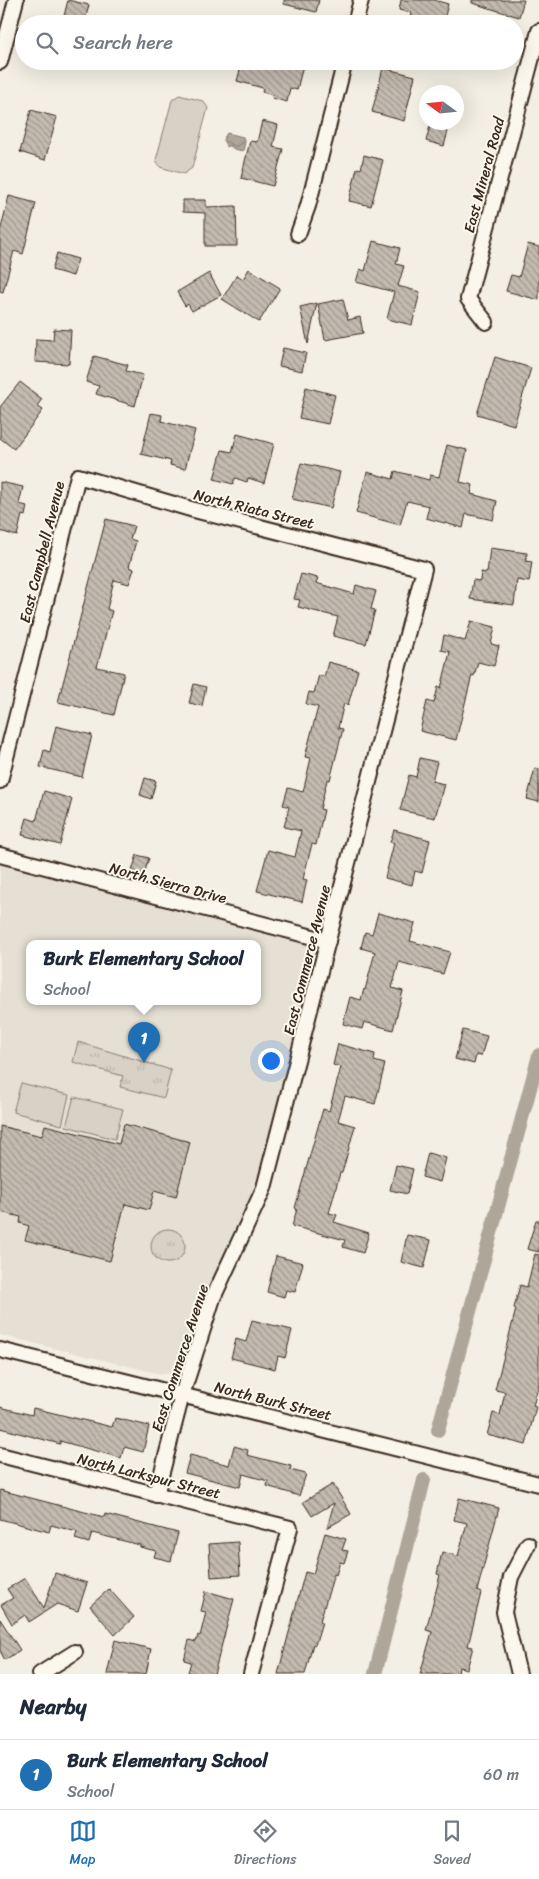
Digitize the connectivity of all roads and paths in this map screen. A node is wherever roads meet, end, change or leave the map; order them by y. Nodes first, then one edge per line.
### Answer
1 (16, 0) edge
2 (361, 0) edge
3 (357, 15) edge
4 (539, 31) edge
5 (0, 62) edge
6 (343, 70) edge
7 (298, 234) dead end
8 (486, 322) dead end
9 (78, 476) joint
10 (424, 569) joint
11 (0, 781) edge
12 (0, 855) edge
13 (328, 942) junction
14 (0, 1350) edge
15 (182, 1395) junction
16 (0, 1455) edge
17 (539, 1484) edge
18 (156, 1495) junction
19 (528, 1544) dead end
20 (75, 1652) dead end
21 (40, 1674) edge
22 (251, 1674) edge
23 (519, 1674) edge

1 - 5 street
2 - 3 street
4 - 8 street, East Mineral Road
6 - 7 street
9 - 10 street, North Riata Street
9 - 11 street, East Campbell Avenue
10 - 13 street, East Commerce Avenue
12 - 13 street, North Sierra Drive
13 - 15 street, East Commerce Avenue
14 - 15 street, North Burk Street
15 - 17 street, North Burk Street
15 - 18 street, East Commerce Avenue
16 - 18 street, North Larkspur Street
18 - 22 street, North Larkspur Street
19 - 23 street
20 - 21 street

